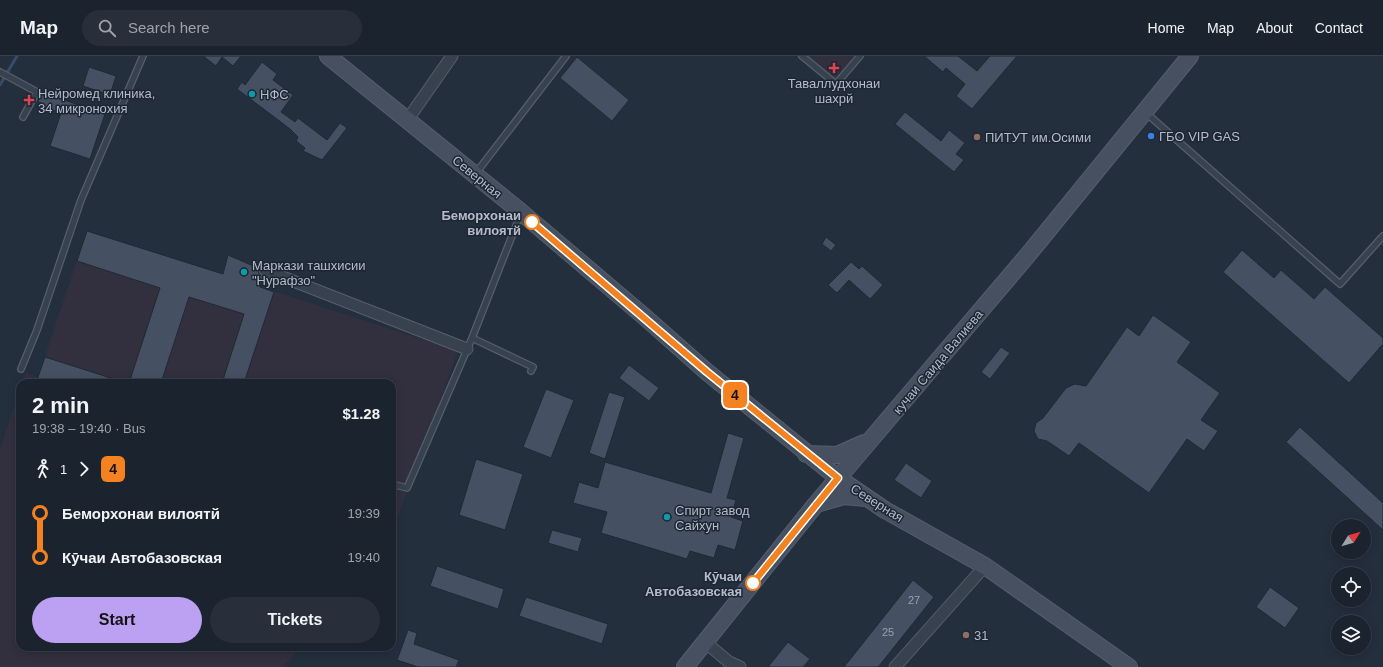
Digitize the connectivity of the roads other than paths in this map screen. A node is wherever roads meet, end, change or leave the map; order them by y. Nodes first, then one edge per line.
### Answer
1 (143, 56) edge
2 (328, 56) edge
3 (452, 56) edge
4 (566, 56) edge
5 (802, 56) edge
6 (860, 56) edge
7 (1190, 56) edge
8 (1, 73) edge
9 (1145, 112) junction
10 (23, 117) dead end
11 (408, 119) junction
12 (474, 175) junction
13 (521, 212) junction
14 (1383, 236) edge
15 (265, 270) dead end
16 (472, 338) junction
17 (467, 350) junction
18 (21, 369) dead end
19 (531, 371) dead end
20 (872, 438) junction
21 (806, 454) junction
22 (838, 478) junction
23 (396, 485) edge
24 (868, 499) junction
25 (816, 504) junction
26 (984, 566) junction
27 (706, 642) junction
28 (685, 667) edge
29 (740, 667) edge
30 (895, 667) edge
31 (1129, 667) edge

1 - 18 lane
2 - 11 main road, Северная
3 - 11 street
4 - 12 lane
5 - 6 lane
7 - 9 main road, кучаи Саида Валиева
8 - 10 lane
9 - 14 lane
9 - 20 main road, кучаи Саида Валиева
11 - 12 main road, Северная
12 - 13 main road, Северная
13 - 16 lane
13 - 21 main road, Северная
15 - 17 street
16 - 17 lane
16 - 19 lane
17 - 23 lane
20 - 21 main road
20 - 22 main road, кучаи Саида Валиева
21 - 22 main road, Северная
22 - 24 main road, Северная
22 - 25 main road, кучаи Саида Валиева
24 - 25 main road
24 - 26 main road, Северная
25 - 27 main road, кучаи Саида Валиева
26 - 30 street
26 - 31 main road, Северная
27 - 28 main road, кучаи Саида Валиева
27 - 29 street

